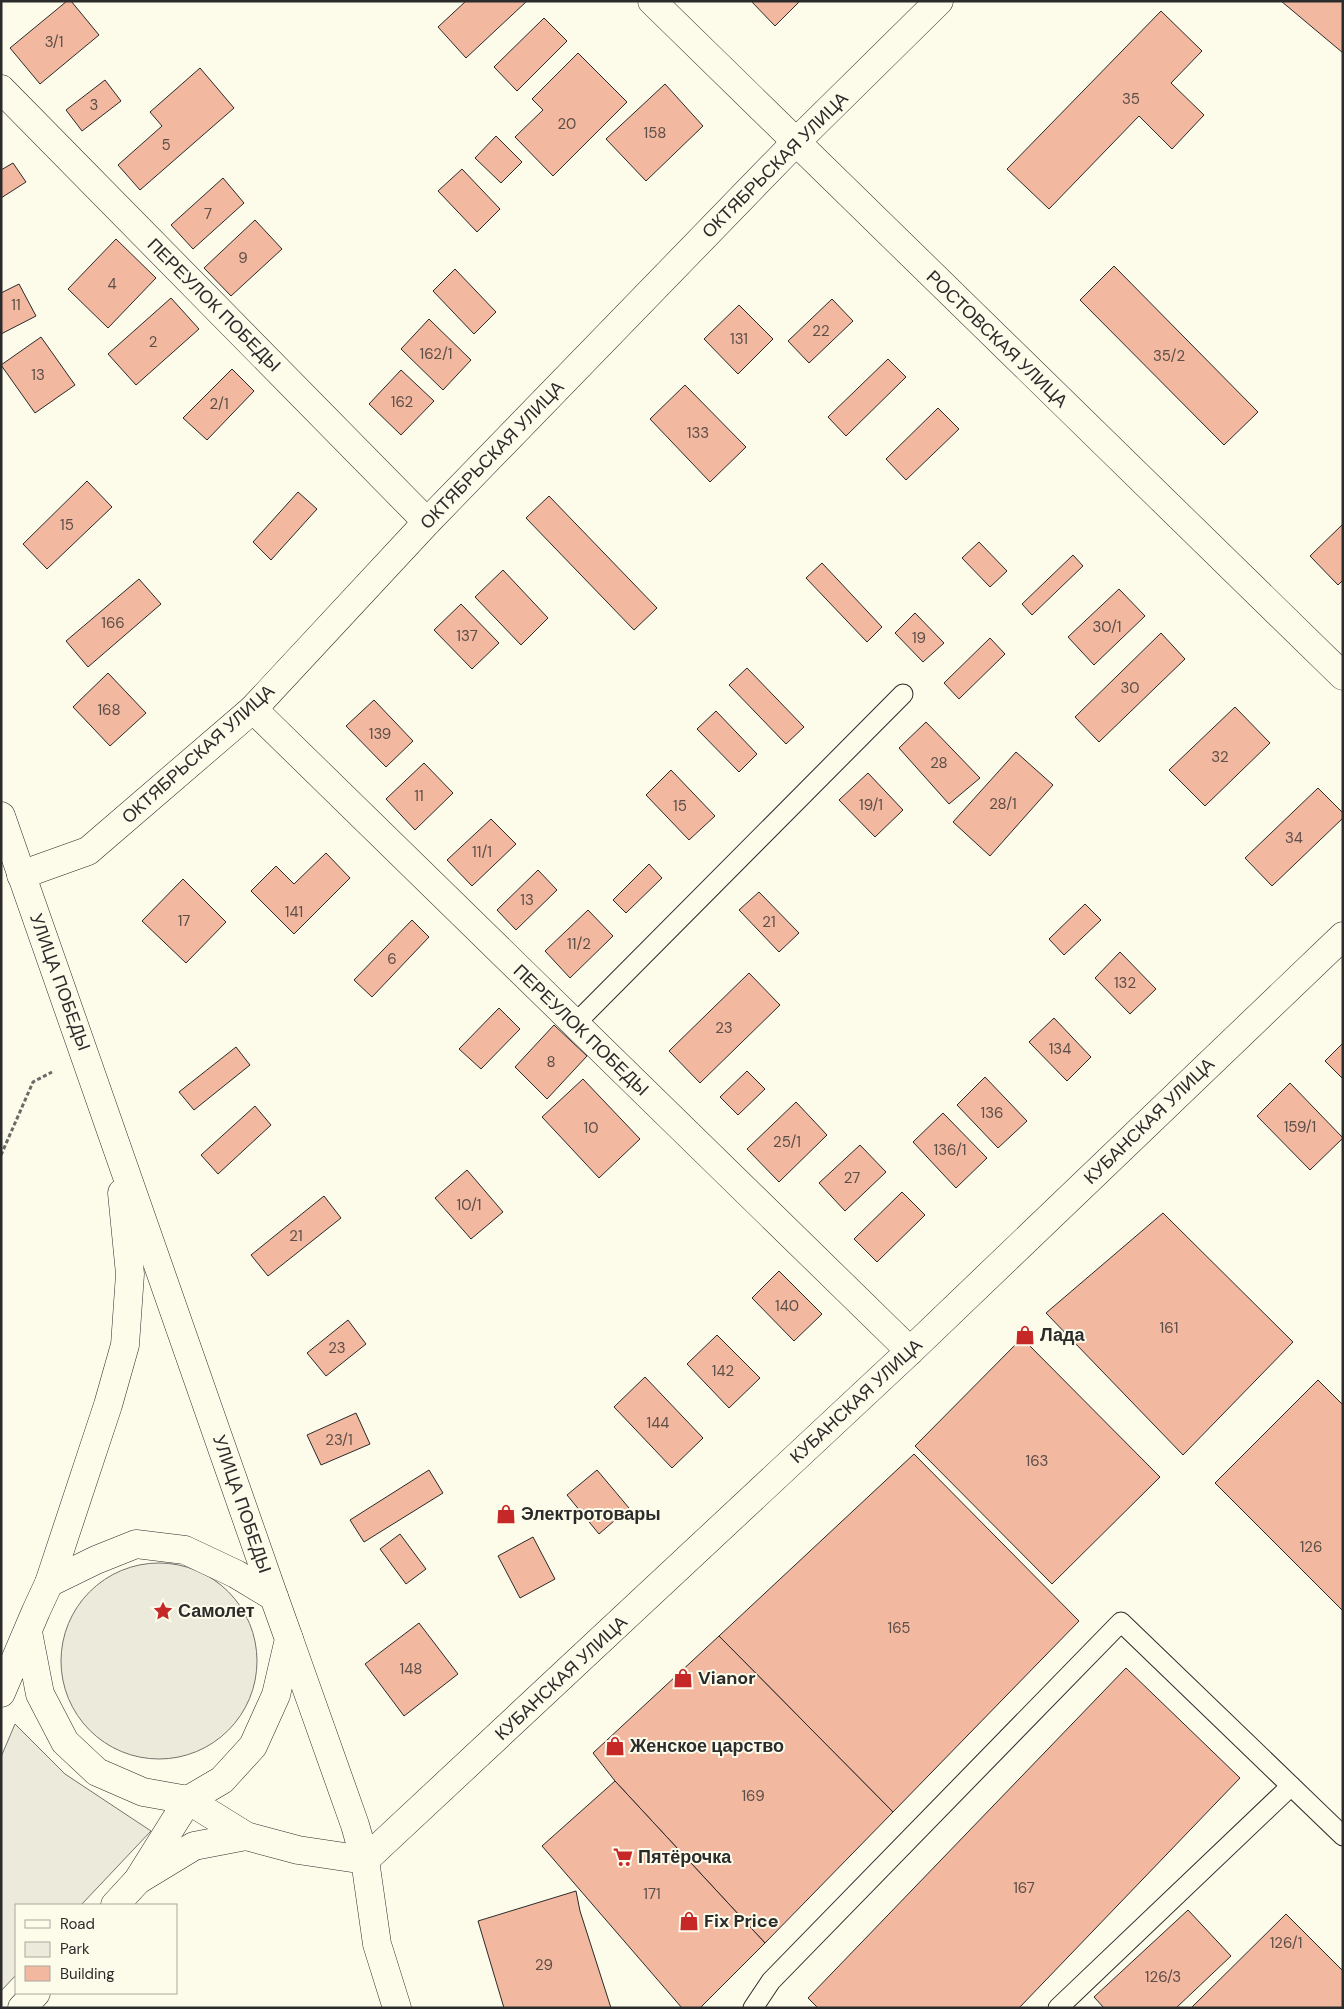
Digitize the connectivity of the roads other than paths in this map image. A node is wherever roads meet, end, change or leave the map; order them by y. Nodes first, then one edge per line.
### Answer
1 (652, 1) edge
2 (939, 1) edge
3 (1, 89) edge
4 (795, 143) junction
5 (427, 522) junction
6 (1343, 676) edge
7 (903, 694) dead end
8 (253, 709) junction
9 (1, 816) edge
10 (21, 875) junction
11 (1343, 936) edge
12 (575, 1024) junction
13 (118, 1149) junction
14 (910, 1351) junction
15 (49, 1583) junction
16 (274, 1597) junction
17 (28, 1632) junction
18 (289, 1639) junction
19 (1, 1693) edge
20 (1291, 1786) junction
21 (188, 1800) junction
22 (246, 1836) junction
23 (1343, 1836) edge
24 (365, 1860) junction
25 (138, 1880) junction
26 (116, 1904) edge
27 (35, 1994) edge
28 (22, 2008) edge
29 (397, 2008) edge
30 (753, 2008) edge
31 (1058, 2008) edge

1 - 4 street, РОСТОВСКАЯ УЛИЦА
2 - 4 street, ОКТЯБРЬСКАЯ УЛИЦА
3 - 5 street, ПЕРЕУЛОК ПОБЕДЫ
4 - 5 street, ОКТЯБРЬСКАЯ УЛИЦА
4 - 6 street, РОСТОВСКАЯ УЛИЦА
5 - 8 street, ОКТЯБРЬСКАЯ УЛИЦА
7 - 12 lane
8 - 10 street, ОКТЯБРЬСКАЯ УЛИЦА
8 - 12 street, ПЕРЕУЛОК ПОБЕДЫ
9 - 10 street, УЛИЦА ПОБЕДЫ
10 - 13 street, УЛИЦА ПОБЕДЫ
11 - 14 street, КУБАНСКАЯ УЛИЦА
12 - 14 street, ПЕРЕУЛОК ПОБЕДЫ
13 - 15 street, УЛИЦА ПОБЕДЫ
13 - 16 street, УЛИЦА ПОБЕДЫ
14 - 24 street, КУБАНСКАЯ УЛИЦА
15 - 16 street
15 - 17 street, УЛИЦА ПОБЕДЫ
16 - 18 street, УЛИЦА ПОБЕДЫ
17 - 19 street, УЛИЦА ПОБЕДЫ
17 - 21 street
18 - 21 street
18 - 24 street, УЛИЦА ПОБЕДЫ
20 - 23 lane
20 - 30 lane
20 - 31 lane
21 - 22 street
21 - 25 street
22 - 24 street
22 - 25 street
24 - 29 street, УЛИЦА ПОБЕДЫ
25 - 26 street
27 - 28 street

